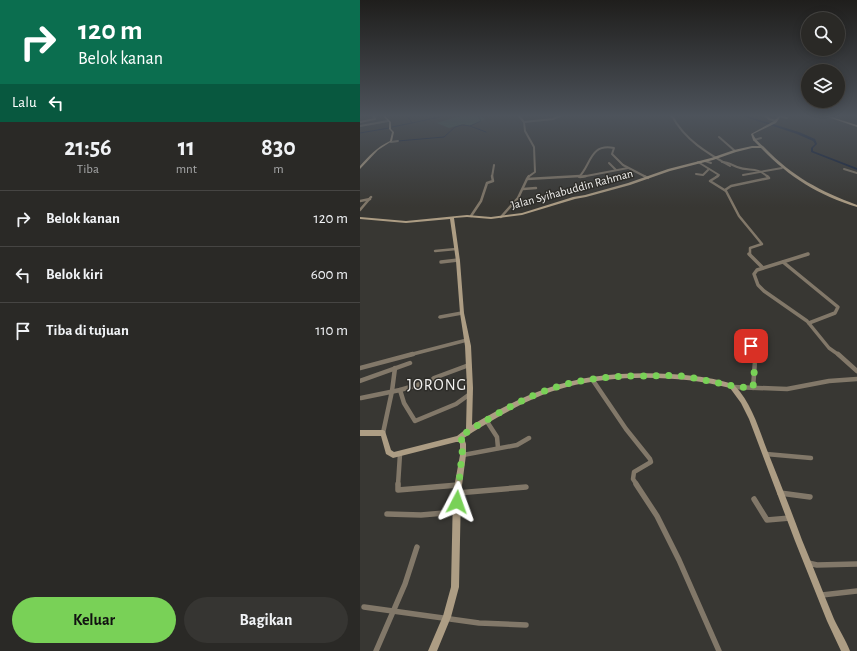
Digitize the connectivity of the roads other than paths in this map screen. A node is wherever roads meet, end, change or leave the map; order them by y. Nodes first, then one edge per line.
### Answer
1 (381, 146) edge
2 (534, 146) edge
3 (698, 146) edge
4 (730, 146) edge
5 (762, 147) joint
6 (735, 151) junction
7 (715, 158) junction
8 (705, 160) junction
9 (698, 162) junction
10 (722, 162) junction
11 (608, 163) dead end
12 (711, 163) dead end
13 (494, 165) dead end
14 (730, 166) dead end
15 (360, 168) edge
16 (628, 168) junction
17 (782, 168) junction
18 (709, 169) junction
19 (844, 169) dead end
20 (616, 170) junction
21 (761, 171) junction
22 (857, 173) edge
23 (696, 174) dead end
24 (743, 175) dead end
25 (579, 177) junction
26 (648, 178) junction
27 (527, 179) junction
28 (536, 188) dead end
29 (523, 189) junction
30 (725, 190) junction
31 (360, 201) edge
32 (857, 206) edge
33 (360, 210) edge
34 (471, 216) junction
35 (501, 217) junction
36 (360, 218) edge
37 (452, 218) junction
38 (456, 249) junction
39 (436, 251) dead end
40 (808, 254) dead end
41 (458, 260) junction
42 (441, 262) dead end
43 (783, 262) junction
44 (762, 268) junction
45 (462, 313) junction
46 (440, 317) dead end
47 (809, 323) junction
48 (467, 340) junction
49 (750, 342) dead end
50 (410, 363) dead end
51 (470, 364) junction
52 (360, 368) edge
53 (395, 368) junction
54 (857, 371) edge
55 (592, 378) junction
56 (857, 379) edge
57 (360, 381) edge
58 (732, 386) junction
59 (753, 388) junction
60 (400, 390) junction
61 (392, 391) junction
62 (470, 393) junction
63 (361, 398) edge
64 (486, 420) junction
65 (469, 431) junction
66 (383, 433) junction
67 (361, 435) edge
68 (459, 438) junction
69 (529, 438) dead end
70 (498, 448) junction
71 (400, 454) junction
72 (766, 454) junction
73 (463, 455) junction
74 (811, 458) dead end
75 (458, 485) junction
76 (526, 487) dead end
77 (457, 493) junction
78 (780, 493) junction
79 (810, 497) dead end
80 (754, 499) dead end
81 (457, 512) junction
82 (387, 514) dead end
83 (790, 518) junction
84 (417, 547) dead end
85 (808, 563) junction
86 (857, 564) edge
87 (857, 592) edge
88 (822, 595) junction
89 (364, 607) dead end
90 (392, 612) junction
91 (446, 619) junction
92 (526, 625) dead end
93 (376, 651) edge
94 (432, 651) edge
95 (719, 651) edge
96 (846, 651) edge

1 - 15 street
2 - 27 street
3 - 7 street
4 - 6 street
5 - 6 street, Jalan Syihabuddin Rahman
5 - 17 street
6 - 7 street, Jalan Syihabuddin Rahman
7 - 8 street, Jalan Syihabuddin Rahman
7 - 10 street
8 - 9 street, Jalan Syihabuddin Rahman
8 - 12 street
9 - 18 street
9 - 26 street, Jalan Syihabuddin Rahman
10 - 14 street
10 - 21 street
11 - 20 street
13 - 34 street
16 - 20 street
16 - 25 street
16 - 26 street
17 - 21 street
17 - 32 street
18 - 23 street
18 - 30 street
19 - 22 street
20 - 25 street
21 - 24 street
21 - 30 street
25 - 27 street
26 - 35 street, Jalan Syihabuddin Rahman
27 - 29 street
28 - 29 street
29 - 35 street
30 - 44 street
31 - 33 street
34 - 35 street, Jalan Syihabuddin Rahman
34 - 37 street, Jalan Syihabuddin Rahman
36 - 37 street, Jalan Syihabuddin Rahman
37 - 38 street
38 - 39 street
38 - 41 street
40 - 43 street
41 - 42 street
41 - 45 street
43 - 44 street
43 - 47 street
44 - 47 street
45 - 46 street
45 - 48 street
47 - 54 street
48 - 51 street
48 - 52 street
49 - 59 street
50 - 53 street
51 - 60 street
51 - 62 street
53 - 57 street
53 - 61 street
55 - 58 street
55 - 64 street
55 - 95 street
56 - 59 street
58 - 59 street
58 - 72 street
60 - 61 street
60 - 62 street
61 - 63 street
61 - 66 street
62 - 65 street
64 - 65 street
64 - 70 street
65 - 68 street
66 - 67 street
66 - 71 street
68 - 71 street
68 - 73 street
69 - 70 street
70 - 73 street
71 - 75 street
72 - 74 street
72 - 78 street
73 - 75 street
75 - 77 street
76 - 77 street
77 - 81 street
78 - 79 street
78 - 83 street
80 - 83 street
81 - 82 street
81 - 91 street
83 - 85 street
84 - 90 street
85 - 86 street
85 - 88 street
87 - 88 street
88 - 96 street
89 - 90 street
90 - 91 street
90 - 93 street
91 - 92 street
91 - 94 street

